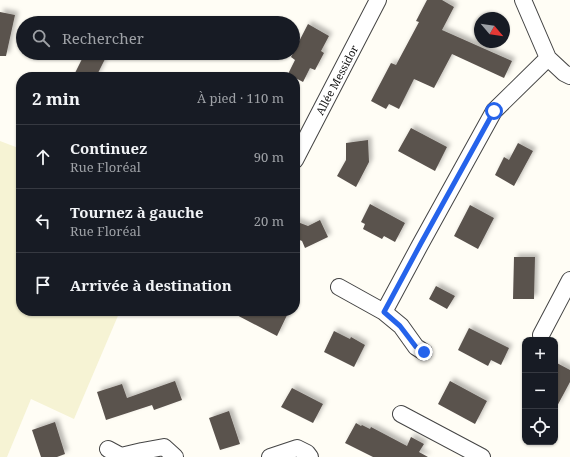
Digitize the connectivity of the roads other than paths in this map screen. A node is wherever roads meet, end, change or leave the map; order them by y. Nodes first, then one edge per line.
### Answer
1 (378, 0) edge
2 (523, 0) edge
3 (548, 58) junction
4 (570, 76) edge
5 (300, 150) edge
6 (570, 280) edge
7 (339, 287) dead end
8 (384, 312) junction
9 (541, 335) dead end
10 (424, 352) dead end
11 (401, 414) dead end
12 (108, 450) dead end
13 (176, 457) edge
14 (270, 457) edge
15 (310, 457) edge
16 (482, 457) edge

1 - 5 street, Allée Messidor
2 - 3 street
3 - 4 street
3 - 8 street
6 - 9 street
7 - 8 street
8 - 10 street
11 - 16 street
12 - 13 street
14 - 15 street

